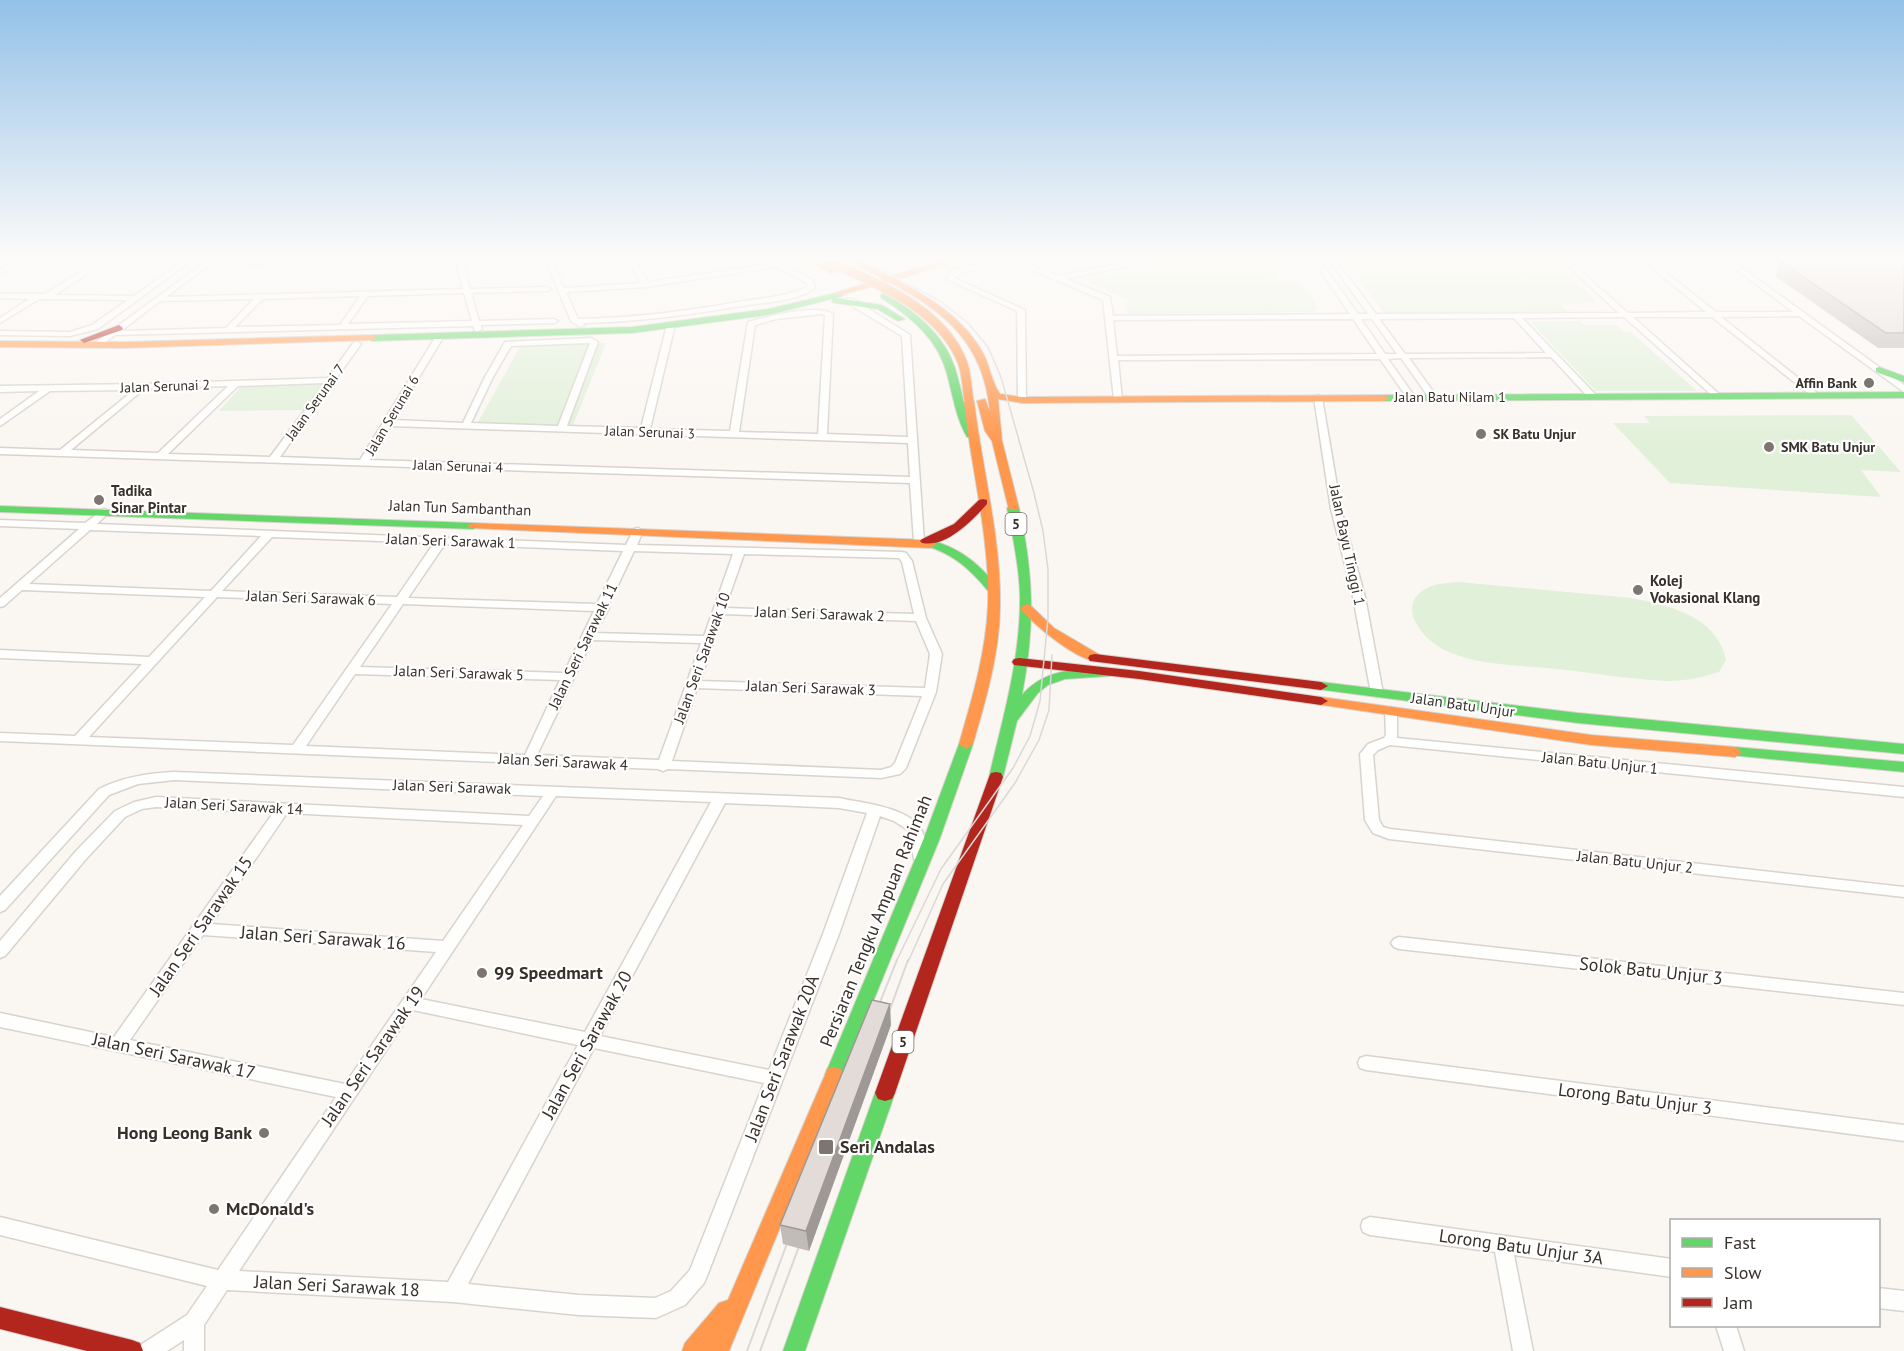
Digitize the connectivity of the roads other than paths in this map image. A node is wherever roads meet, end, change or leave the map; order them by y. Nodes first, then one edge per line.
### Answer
1 (105, 320) edge
2 (136, 320) edge
3 (238, 320) edge
4 (346, 320) edge
5 (475, 320) edge
6 (573, 320) edge
7 (641, 320) edge
8 (704, 320) edge
9 (758, 320) edge
10 (830, 320) edge
11 (883, 320) edge
12 (901, 320) edge
13 (916, 320) edge
14 (932, 320) edge
15 (943, 320) edge
16 (955, 320) edge
17 (1020, 320) edge
18 (1109, 320) edge
19 (1357, 320) edge
20 (1375, 320) edge
21 (1520, 320) edge
22 (1632, 320) edge
23 (1721, 320) edge
24 (1810, 320) edge
25 (671, 325) junction
26 (575, 327) junction
27 (340, 328) junction
28 (478, 329) junction
29 (228, 330) junction
30 (0, 333) edge
31 (120, 335) junction
32 (440, 336) junction
33 (0, 344) edge
34 (357, 344) dead end
35 (63, 345) junction
36 (939, 346) junction
37 (1552, 355) junction
38 (1382, 356) junction
39 (1401, 356) junction
40 (1113, 358) junction
41 (1879, 370) junction
42 (330, 380) junction
43 (1904, 380) edge
44 (235, 384) junction
45 (142, 387) junction
46 (991, 388) junction
47 (0, 389) edge
48 (47, 389) junction
49 (1904, 389) edge
50 (1813, 394) junction
51 (1879, 394) junction
52 (1715, 395) junction
53 (1904, 395) edge
54 (1592, 396) junction
55 (1411, 397) junction
56 (1433, 397) junction
57 (1318, 398) junction
58 (1118, 399) junction
59 (1022, 400) junction
60 (976, 401) junction
61 (995, 414) junction
62 (0, 423) edge
63 (388, 423) junction
64 (466, 425) junction
65 (561, 429) junction
66 (645, 431) junction
67 (734, 434) junction
68 (971, 435) junction
69 (822, 437) junction
70 (913, 440) junction
71 (997, 441) junction
72 (0, 451) edge
73 (63, 452) junction
74 (160, 456) junction
75 (272, 461) junction
76 (363, 463) junction
77 (915, 480) junction
78 (983, 502) junction
79 (3, 512) edge
80 (104, 512) junction
81 (0, 523) edge
82 (87, 527) junction
83 (638, 531) junction
84 (269, 534) junction
85 (442, 540) junction
86 (919, 542) junction
87 (631, 548) junction
88 (740, 550) junction
89 (902, 555) joint
90 (18, 588) junction
91 (993, 588) junction
92 (213, 595) junction
93 (399, 601) junction
94 (0, 604) edge
95 (603, 608) junction
96 (1026, 608) junction
97 (719, 611) junction
98 (920, 618) junction
99 (588, 636) junction
100 (708, 640) junction
101 (0, 654) edge
102 (988, 659) junction
103 (150, 661) junction
104 (1019, 662) junction
105 (352, 670) junction
106 (1110, 672) junction
107 (567, 677) junction
108 (692, 684) junction
109 (930, 692) junction
110 (1377, 693) junction
111 (1390, 711) junction
112 (1007, 731) junction
113 (0, 737) edge
114 (78, 741) junction
115 (1389, 741) junction
116 (1904, 749) edge
117 (296, 750) junction
118 (528, 761) junction
119 (663, 767) junction
120 (1904, 767) edge
121 (553, 791) junction
122 (1904, 792) edge
123 (721, 797) junction
124 (284, 808) junction
125 (875, 812) junction
126 (533, 821) junction
127 (920, 865) junction
128 (1904, 892) edge
129 (0, 906) edge
130 (198, 929) junction
131 (1399, 943) dead end
132 (448, 947) junction
133 (0, 952) edge
134 (1904, 999) edge
135 (409, 1003) junction
136 (0, 1020) edge
137 (590, 1041) junction
138 (118, 1044) junction
139 (1366, 1064) dead end
140 (773, 1078) junction
141 (347, 1092) junction
142 (1904, 1133) edge
143 (0, 1226) edge
144 (1370, 1226) dead end
145 (1503, 1245) junction
146 (1670, 1269) edge
147 (220, 1280) junction
148 (744, 1290) junction
149 (453, 1292) junction
150 (678, 1298) joint
151 (1880, 1298) edge
152 (1904, 1301) edge
153 (0, 1318) edge
154 (194, 1322) junction
155 (1726, 1327) edge
156 (794, 1349) edge
157 (132, 1351) edge
158 (149, 1351) edge
159 (194, 1351) edge
160 (693, 1351) edge
161 (718, 1351) edge
162 (1523, 1351) edge
163 (1734, 1351) edge

1 - 30 street
2 - 31 street
3 - 29 street
4 - 27 street
5 - 28 street
6 - 26 street
7 - 26 street
8 - 25 main road
9 - 67 street
10 - 69 street
11 - 70 street
12 - 36 main road
13 - 36 main road, 5
14 - 60 main road, 5, bridge
15 - 60 main road, 5, bridge
16 - 46 main road, 5
17 - 59 street
18 - 40 street
19 - 38 street
20 - 39 street
21 - 37 street
22 - 52 street
23 - 50 street
24 - 41 street
25 - 26 main road
25 - 66 street
26 - 28 main road
27 - 28 street
27 - 29 street
28 - 32 main road
29 - 31 street
31 - 32 main road
31 - 35 main road
31 - 35 main road
32 - 63 street, Jalan Serunai 6
33 - 35 main road
34 - 42 street, Jalan Serunai 7
36 - 68 main road, 5
37 - 39 street
37 - 54 street
38 - 39 street
38 - 40 street
38 - 55 street
39 - 56 street
40 - 58 street
41 - 43 main road
41 - 49 street
42 - 44 street, Jalan Serunai 2
42 - 75 street, Jalan Serunai 7
44 - 45 street, Jalan Serunai 2
44 - 74 street
45 - 48 street, Jalan Serunai 2
45 - 73 street
46 - 59 main road
46 - 61 main road, 5
47 - 48 street, Jalan Serunai 2
48 - 62 street
49 - 51 main road, Jalan Batu Nilam 1
50 - 51 main road, Jalan Batu Nilam 1
50 - 52 main road, Jalan Batu Nilam 1
51 - 53 main road, Jalan Batu Nilam 1
52 - 54 main road, Jalan Batu Nilam 1
54 - 56 main road, Jalan Batu Nilam 1
55 - 56 main road, Jalan Batu Nilam 1
55 - 57 main road, Jalan Batu Nilam 1
57 - 58 main road, Jalan Batu Nilam 1
57 - 110 street, Jalan Bayu Tinggi 1
58 - 59 main road, Jalan Batu Nilam 1
59 - 61 main road
60 - 68 main road, 5
60 - 71 main road, 5
61 - 71 main road, 5
63 - 64 street, Jalan Serunai 3
63 - 76 street, Jalan Serunai 6
64 - 65 street, Jalan Serunai 3
64 - 65 street
65 - 66 street, Jalan Serunai 3
66 - 67 street, Jalan Serunai 3
67 - 69 street, Jalan Serunai 3
68 - 78 main road, Persiaran Tengku Ampuan Rahimah / 5
69 - 70 street, Jalan Serunai 3
70 - 77 street
71 - 96 main road, 5
72 - 73 street, Jalan Serunai 4
73 - 74 street, Jalan Serunai 4
74 - 75 street, Jalan Serunai 4
75 - 76 street, Jalan Serunai 4
76 - 77 street, Jalan Serunai 4
77 - 86 street
78 - 86 main road, Jalan Tun Sambanthan
78 - 91 main road, Persiaran Tengku Ampuan Rahimah / 5
79 - 80 main road, Jalan Tun Sambanthan
80 - 82 street
80 - 83 main road, Jalan Tun Sambanthan
81 - 82 street, Jalan Seri Sarawak 1
82 - 84 street, Jalan Seri Sarawak 1
82 - 90 street
83 - 86 main road, Jalan Tun Sambanthan
83 - 87 street, Jalan Seri Sarawak 11
84 - 85 street, Jalan Seri Sarawak 1
84 - 92 street
85 - 87 street, Jalan Seri Sarawak 1
85 - 93 street
86 - 91 main road, Jalan Tun Sambanthan
87 - 88 street, Jalan Seri Sarawak 1
87 - 95 street, Jalan Seri Sarawak 11
88 - 89 street, Jalan Seri Sarawak 1
88 - 97 street, Jalan Seri Sarawak 10
89 - 98 street, Jalan Seri Sarawak 4
90 - 92 street, Jalan Seri Sarawak 6
90 - 94 street
91 - 102 main road, Persiaran Tengku Ampuan Rahimah / 5
92 - 93 street, Jalan Seri Sarawak 6
92 - 103 street
93 - 95 street, Jalan Seri Sarawak 6
93 - 105 street
95 - 99 street, Jalan Seri Sarawak 11
96 - 104 main road, 5
96 - 110 main road, Jalan Batu Unjur
97 - 98 street, Jalan Seri Sarawak 2
97 - 100 street, Jalan Seri Sarawak 10
98 - 109 street, Jalan Seri Sarawak 4
99 - 100 street
99 - 107 street, Jalan Seri Sarawak 11
100 - 108 street, Jalan Seri Sarawak 10
101 - 103 street
102 - 104 main road, Jalan Batu Unjur
102 - 127 main road, Persiaran Tengku Ampuan Rahimah / 5
103 - 114 street
104 - 106 main road, Jalan Batu Unjur
104 - 112 main road, 5
105 - 107 street, Jalan Seri Sarawak 5
105 - 117 street
106 - 111 main road, Jalan Batu Unjur
106 - 112 main road
107 - 118 street, Jalan Seri Sarawak 11
108 - 109 street, Jalan Seri Sarawak 3
108 - 119 street, Jalan Seri Sarawak 10
109 - 119 street, Jalan Seri Sarawak 4
110 - 116 main road, Jalan Batu Unjur
111 - 115 street
111 - 120 main road, Jalan Batu Unjur
112 - 156 main road, 5
113 - 114 street, Jalan Seri Sarawak 4
114 - 117 street, Jalan Seri Sarawak 4
115 - 122 street, Jalan Batu Unjur 1
115 - 128 street, Jalan Batu Unjur 2
117 - 118 street, Jalan Seri Sarawak 4
118 - 119 street, Jalan Seri Sarawak 4
121 - 123 street, Jalan Seri Sarawak
121 - 126 street, Jalan Seri Sarawak 19
121 - 129 street, Jalan Seri Sarawak
123 - 125 street, Jalan Seri Sarawak
123 - 137 street, Jalan Seri Sarawak 20
124 - 126 street, Jalan Seri Sarawak 14
124 - 130 street, Jalan Seri Sarawak 15
124 - 133 street, Jalan Seri Sarawak 14
125 - 127 street, Jalan Seri Sarawak
125 - 140 street, Jalan Seri Sarawak 20A
126 - 132 street, Jalan Seri Sarawak 19
127 - 148 main road, Persiaran Tengku Ampuan Rahimah / 5
130 - 132 street, Jalan Seri Sarawak 16
130 - 138 street, Jalan Seri Sarawak 15
131 - 134 street, Solok Batu Unjur 3
132 - 135 street, Jalan Seri Sarawak 19
135 - 137 street
135 - 141 street, Jalan Seri Sarawak 19
136 - 138 street, Jalan Seri Sarawak 17
137 - 140 street
137 - 149 street, Jalan Seri Sarawak 20
138 - 141 street, Jalan Seri Sarawak 17
139 - 142 street, Lorong Batu Unjur 3
140 - 150 street, Jalan Seri Sarawak 20A
141 - 147 street, Jalan Seri Sarawak 19
143 - 147 street, Jalan Seri Sarawak 18
144 - 145 street, Lorong Batu Unjur 3A
145 - 146 street, Lorong Batu Unjur 3A
145 - 162 street
147 - 149 street, Jalan Seri Sarawak 18
147 - 154 street, Jalan Seri Sarawak 19
148 - 160 main road
148 - 161 main road, Persiaran Tengku Ampuan Rahimah / 5
149 - 150 street, Jalan Seri Sarawak 18
151 - 152 street
153 - 157 main road
154 - 158 street, Jalan Seri Sarawak 19
154 - 159 street
155 - 163 street

